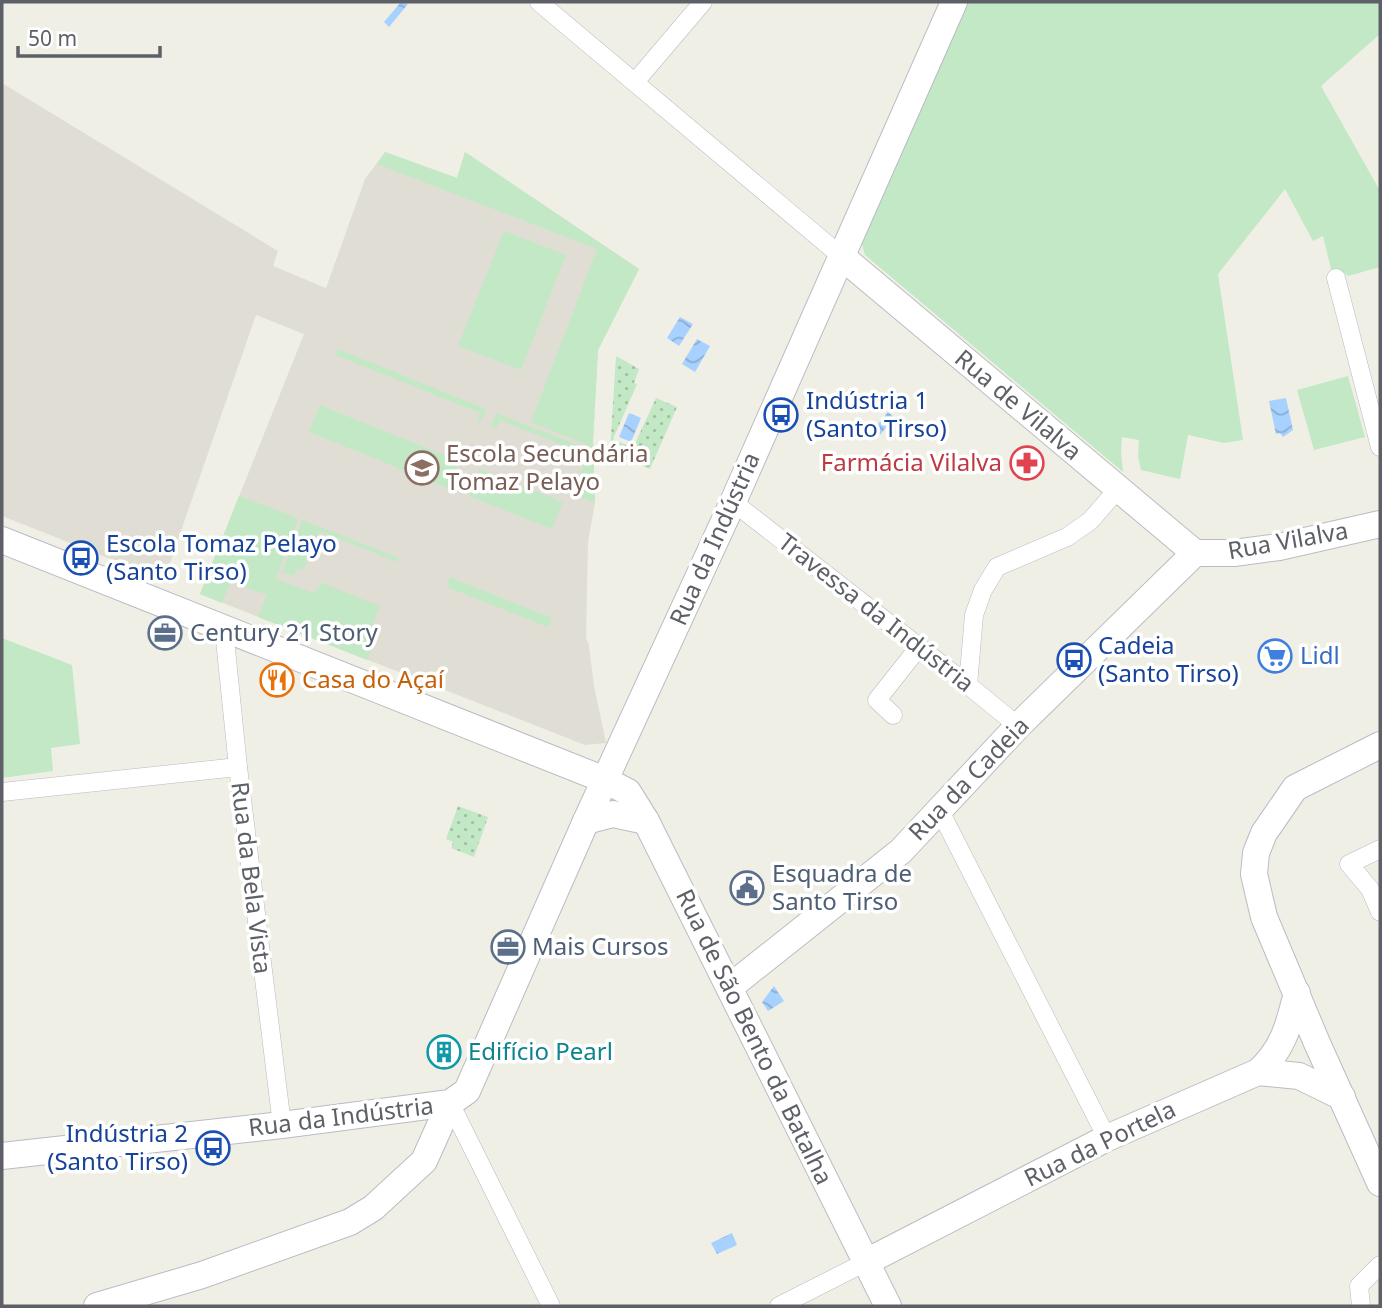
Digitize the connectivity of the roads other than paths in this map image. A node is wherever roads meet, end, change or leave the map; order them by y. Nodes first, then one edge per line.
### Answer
1 (539, 2) edge
2 (703, 2) edge
3 (954, 2) edge
4 (635, 82) junction
5 (841, 256) junction
6 (1336, 278) dead end
7 (1380, 447) edge
8 (1118, 489) junction
9 (733, 502) junction
10 (1380, 524) edge
11 (2, 540) edge
12 (1195, 553) junction
13 (224, 630) junction
14 (919, 647) junction
15 (968, 685) junction
16 (893, 715) dead end
17 (1018, 726) junction
18 (1380, 745) edge
19 (237, 767) junction
20 (605, 780) junction
21 (2, 792) edge
22 (939, 809) junction
23 (586, 821) junction
24 (646, 821) junction
25 (1380, 849) edge
26 (1380, 912) edge
27 (730, 987) junction
28 (1297, 993) junction
29 (1258, 1072) junction
30 (1342, 1097) junction
31 (450, 1103) junction
32 (282, 1125) junction
33 (1107, 1139) junction
34 (2, 1156) edge
35 (1380, 1183) edge
36 (866, 1262) junction
37 (1380, 1265) edge
38 (97, 1306) edge
39 (551, 1306) edge
40 (779, 1306) edge
41 (888, 1306) edge
42 (1362, 1306) edge

1 - 4 street
2 - 4 street
3 - 5 street, Rua da Indústria
4 - 5 street
5 - 8 street, Rua de Vilalva
5 - 9 street, Rua da Indústria
6 - 7 street
8 - 12 street, Rua de Vilalva
8 - 15 street
9 - 14 street, Travessa da Indústria
9 - 20 street, Rua da Indústria
10 - 12 street, Rua Vilalva
11 - 13 street, Rua de São Bento da Batalha
12 - 17 street, Rua da Cadeia
13 - 19 street, Rua da Bela Vista
13 - 20 street, Rua de São Bento da Batalha
14 - 15 street, Travessa da Indústria
14 - 16 street
15 - 17 street, Travessa da Indústria
17 - 22 street, Rua da Cadeia
18 - 28 street
19 - 21 street
19 - 32 street, Rua da Bela Vista
20 - 23 street, Rua da Indústria
20 - 24 street, Rua de São Bento da Batalha
22 - 27 street, Rua da Cadeia
22 - 33 street
23 - 24 street
23 - 31 street, Rua da Indústria
24 - 27 street, Rua de São Bento da Batalha
25 - 26 street
27 - 36 street, Rua de São Bento da Batalha
28 - 29 street
28 - 30 street
29 - 30 street, Rua da Portela
29 - 33 street, Rua da Portela
30 - 35 street
31 - 32 street, Rua da Indústria
31 - 38 street
31 - 39 street
32 - 34 street, Rua da Indústria
33 - 36 street, Rua da Portela
36 - 40 street
36 - 41 street, Rua de São Bento da Batalha
37 - 42 street

